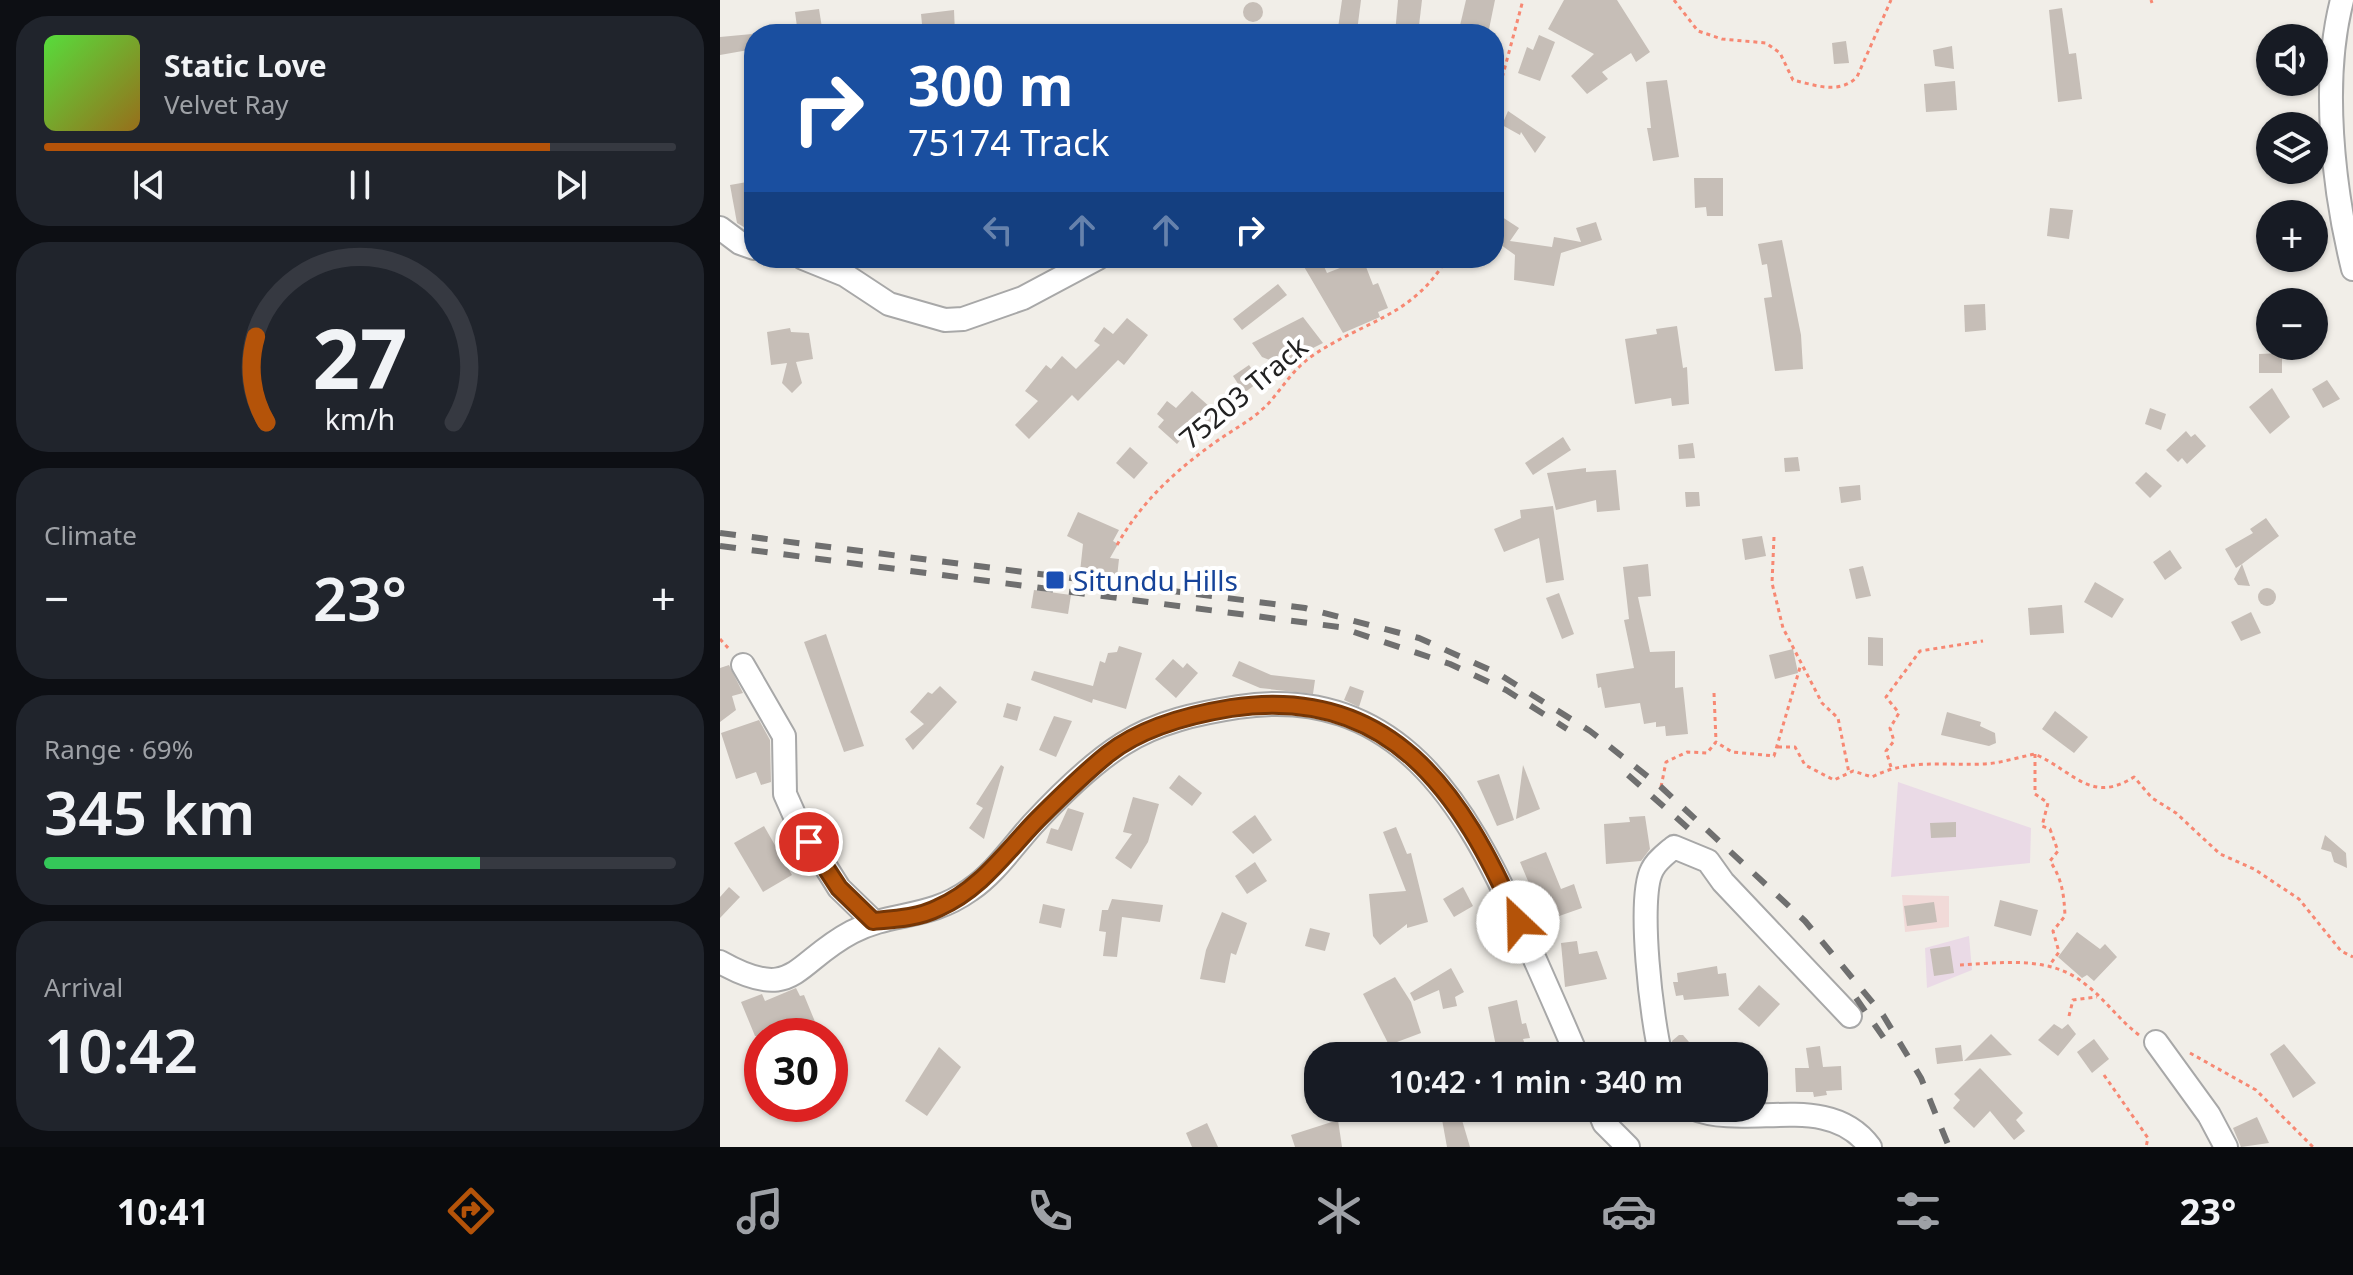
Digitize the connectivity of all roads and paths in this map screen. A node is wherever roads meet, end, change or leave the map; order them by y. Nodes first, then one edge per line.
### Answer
1 (1523, 0) edge
2 (1674, 0) edge
3 (1891, 0) edge
4 (2342, 0) edge
5 (1504, 71) edge
6 (720, 228) edge
7 (744, 244) edge
8 (828, 268) edge
9 (1079, 268) edge
10 (1441, 268) edge
11 (2353, 269) edge
12 (1774, 537) dead end
13 (1117, 545) dead end
14 (1983, 641) dead end
15 (1801, 664) junction
16 (743, 665) dead end
17 (1714, 693) dead end
18 (1716, 742) junction
19 (1778, 747) junction
20 (2035, 754) junction
21 (1891, 768) junction
22 (1849, 773) junction
23 (1661, 787) dead end
24 (873, 921) junction
25 (2353, 957) edge
26 (720, 962) edge
27 (2049, 967) dead end
28 (2098, 997) dead end
29 (1850, 1016) dead end
30 (2069, 1016) dead end
31 (1571, 1042) edge
32 (1657, 1042) edge
33 (2156, 1042) dead end
34 (2104, 1075) dead end
35 (1768, 1117) edge
36 (1604, 1122) edge
37 (1628, 1147) edge
38 (1870, 1147) edge
39 (2146, 1147) edge
40 (2226, 1147) edge

1 - 5 path
2 - 3 path
4 - 11 street
6 - 7 street
8 - 9 street
10 - 13 path, 75203 Track
12 - 15 path
14 - 21 path
15 - 19 path
15 - 22 path
16 - 24 street
17 - 18 path
18 - 19 path
18 - 23 path
19 - 22 path
20 - 21 path
20 - 25 path
20 - 27 path
21 - 22 path
24 - 26 street
24 - 31 street
28 - 30 path
29 - 32 street
33 - 40 street
34 - 39 path
35 - 38 street
36 - 37 street

